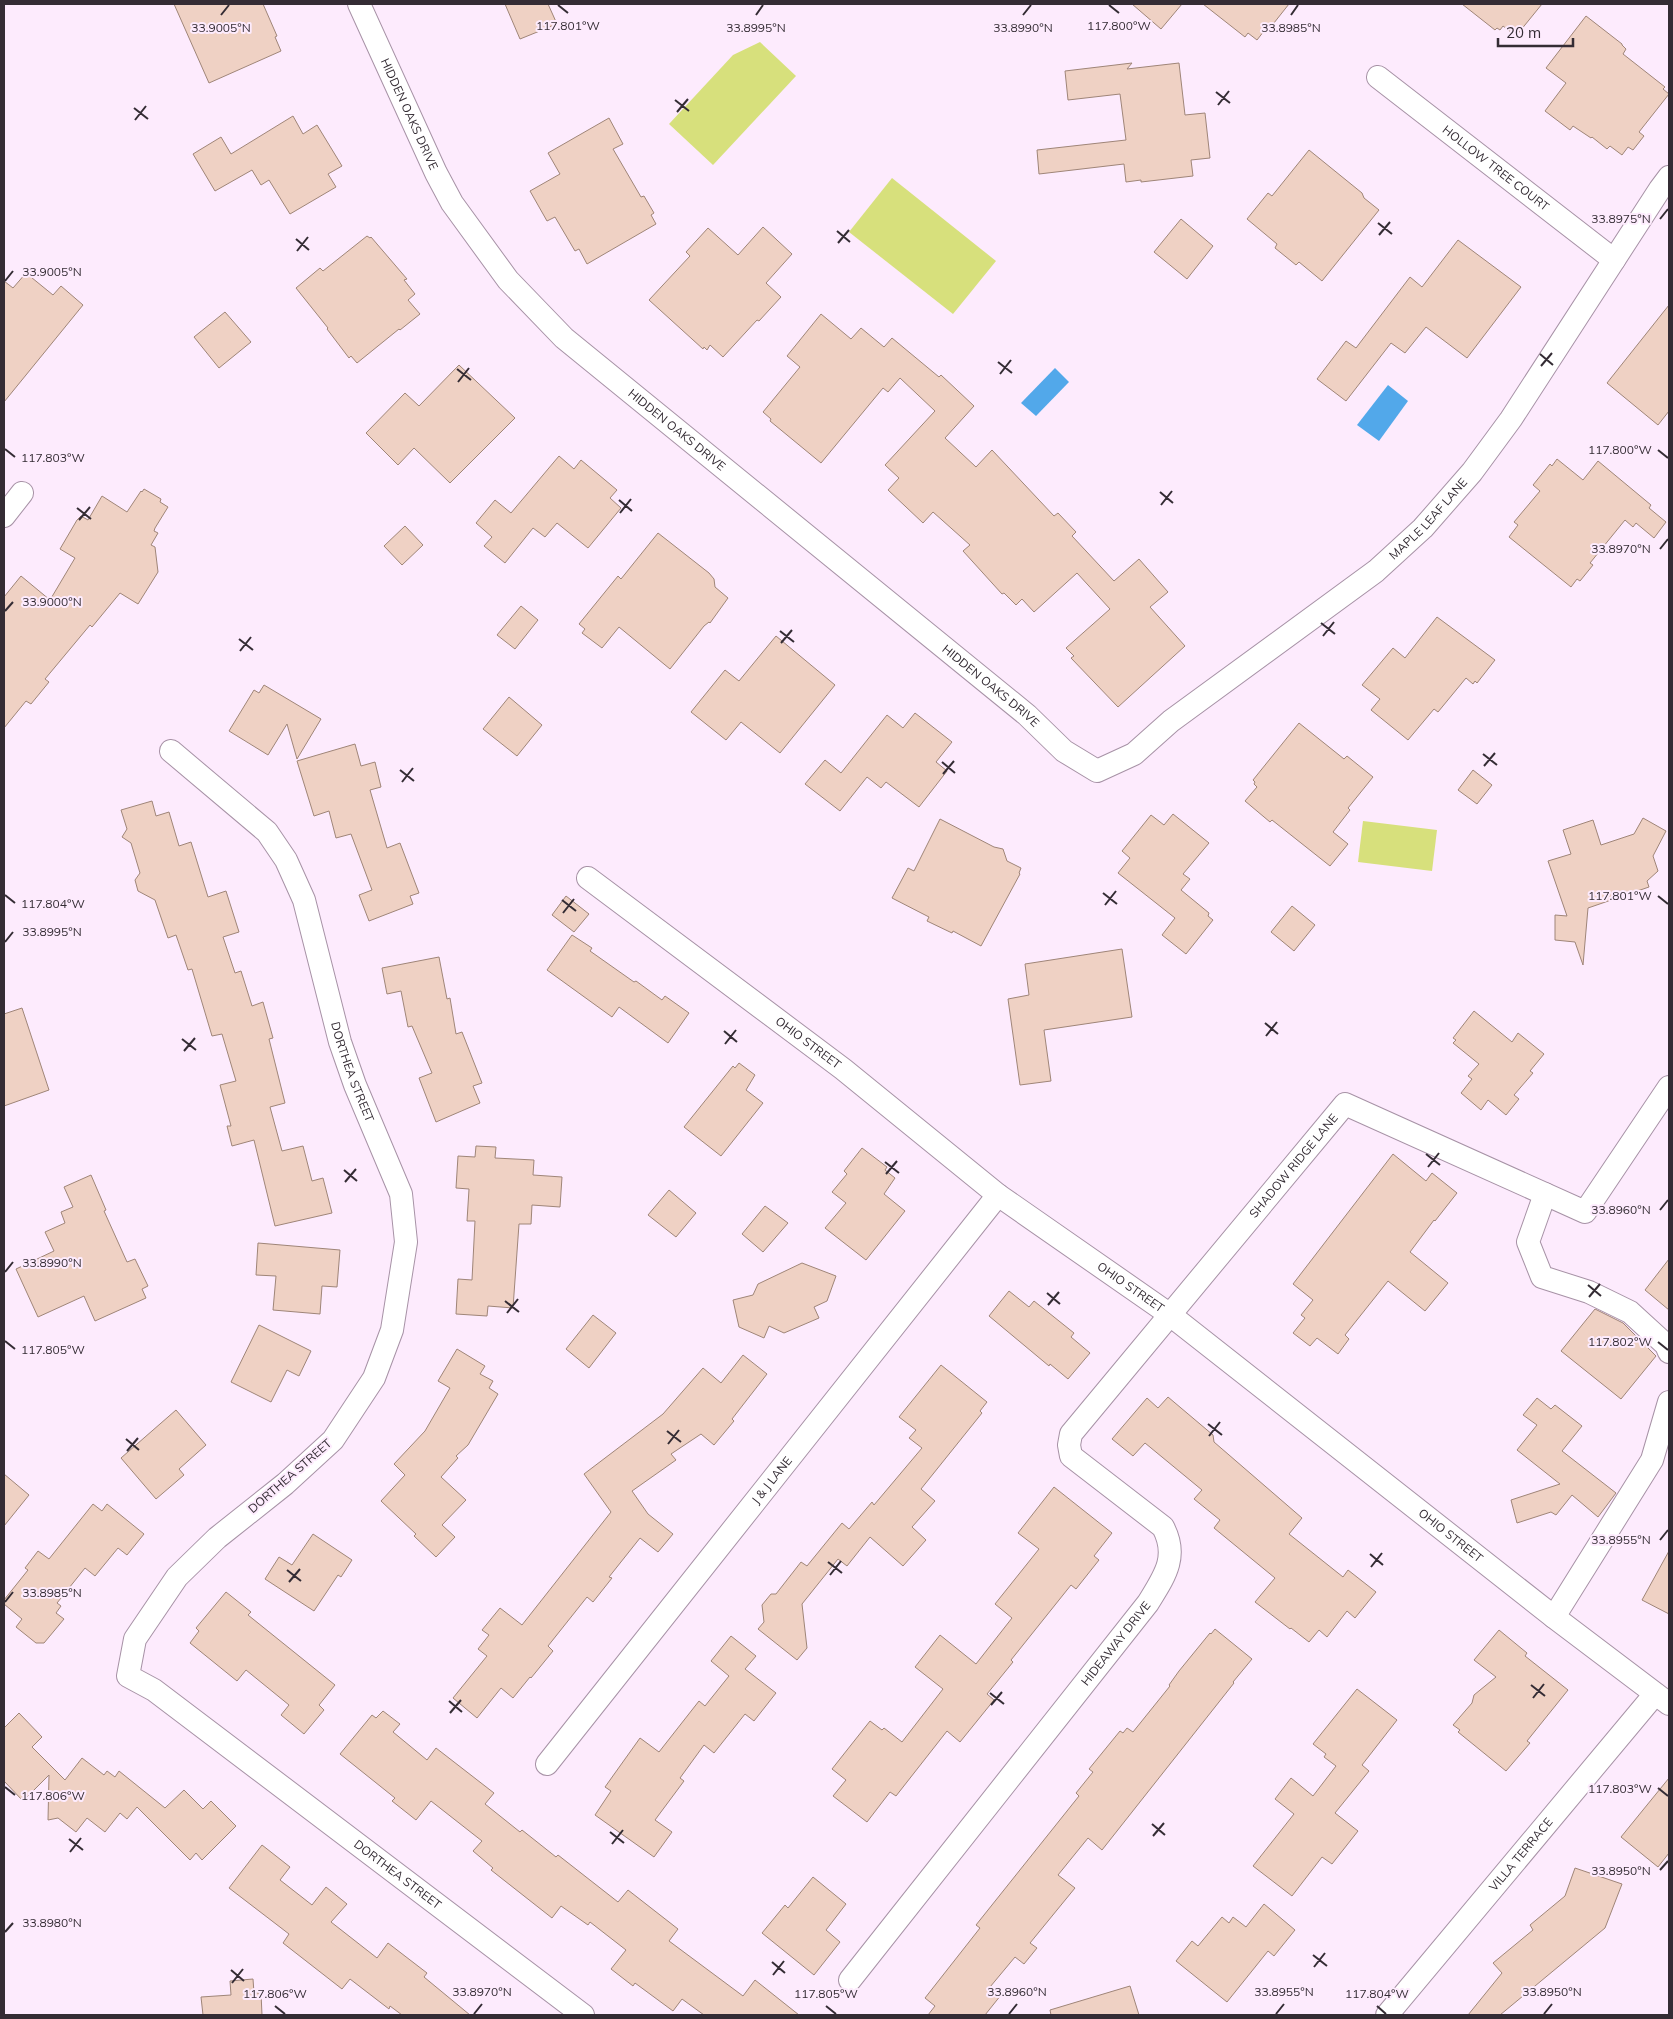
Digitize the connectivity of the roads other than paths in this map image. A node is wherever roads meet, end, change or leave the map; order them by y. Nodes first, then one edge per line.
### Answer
1 (359, 4) edge
2 (1378, 77) dead end
3 (1669, 177) edge
4 (1614, 260) junction
5 (22, 493) dead end
6 (4, 516) edge
7 (171, 751) dead end
8 (1097, 771) joint
9 (588, 878) dead end
10 (1669, 1086) edge
11 (1545, 1194) junction
12 (998, 1195) junction
13 (1169, 1314) junction
14 (1669, 1352) edge
15 (1669, 1402) edge
16 (1554, 1617) junction
17 (1662, 1699) edge
18 (547, 1764) dead end
19 (850, 1980) dead end
20 (583, 2015) edge
21 (1387, 2015) edge

1 - 8 street, HIDDEN OAKS DRIVE
2 - 4 street, HOLLOW TREE COURT
3 - 4 street, MAPLE LEAF LANE
4 - 8 street, MAPLE LEAF LANE
5 - 6 street
7 - 20 street, DORTHEA STREET
9 - 12 street, OHIO STREET
10 - 11 street, SHADOW RIDGE LANE
11 - 13 street, SHADOW RIDGE LANE
11 - 14 street
12 - 13 street, OHIO STREET
12 - 18 street, J & J LANE
13 - 16 street, OHIO STREET
13 - 19 street, HIDEAWAY DRIVE
15 - 16 street
16 - 17 street, OHIO STREET
17 - 21 street, VILLA TERRACE

